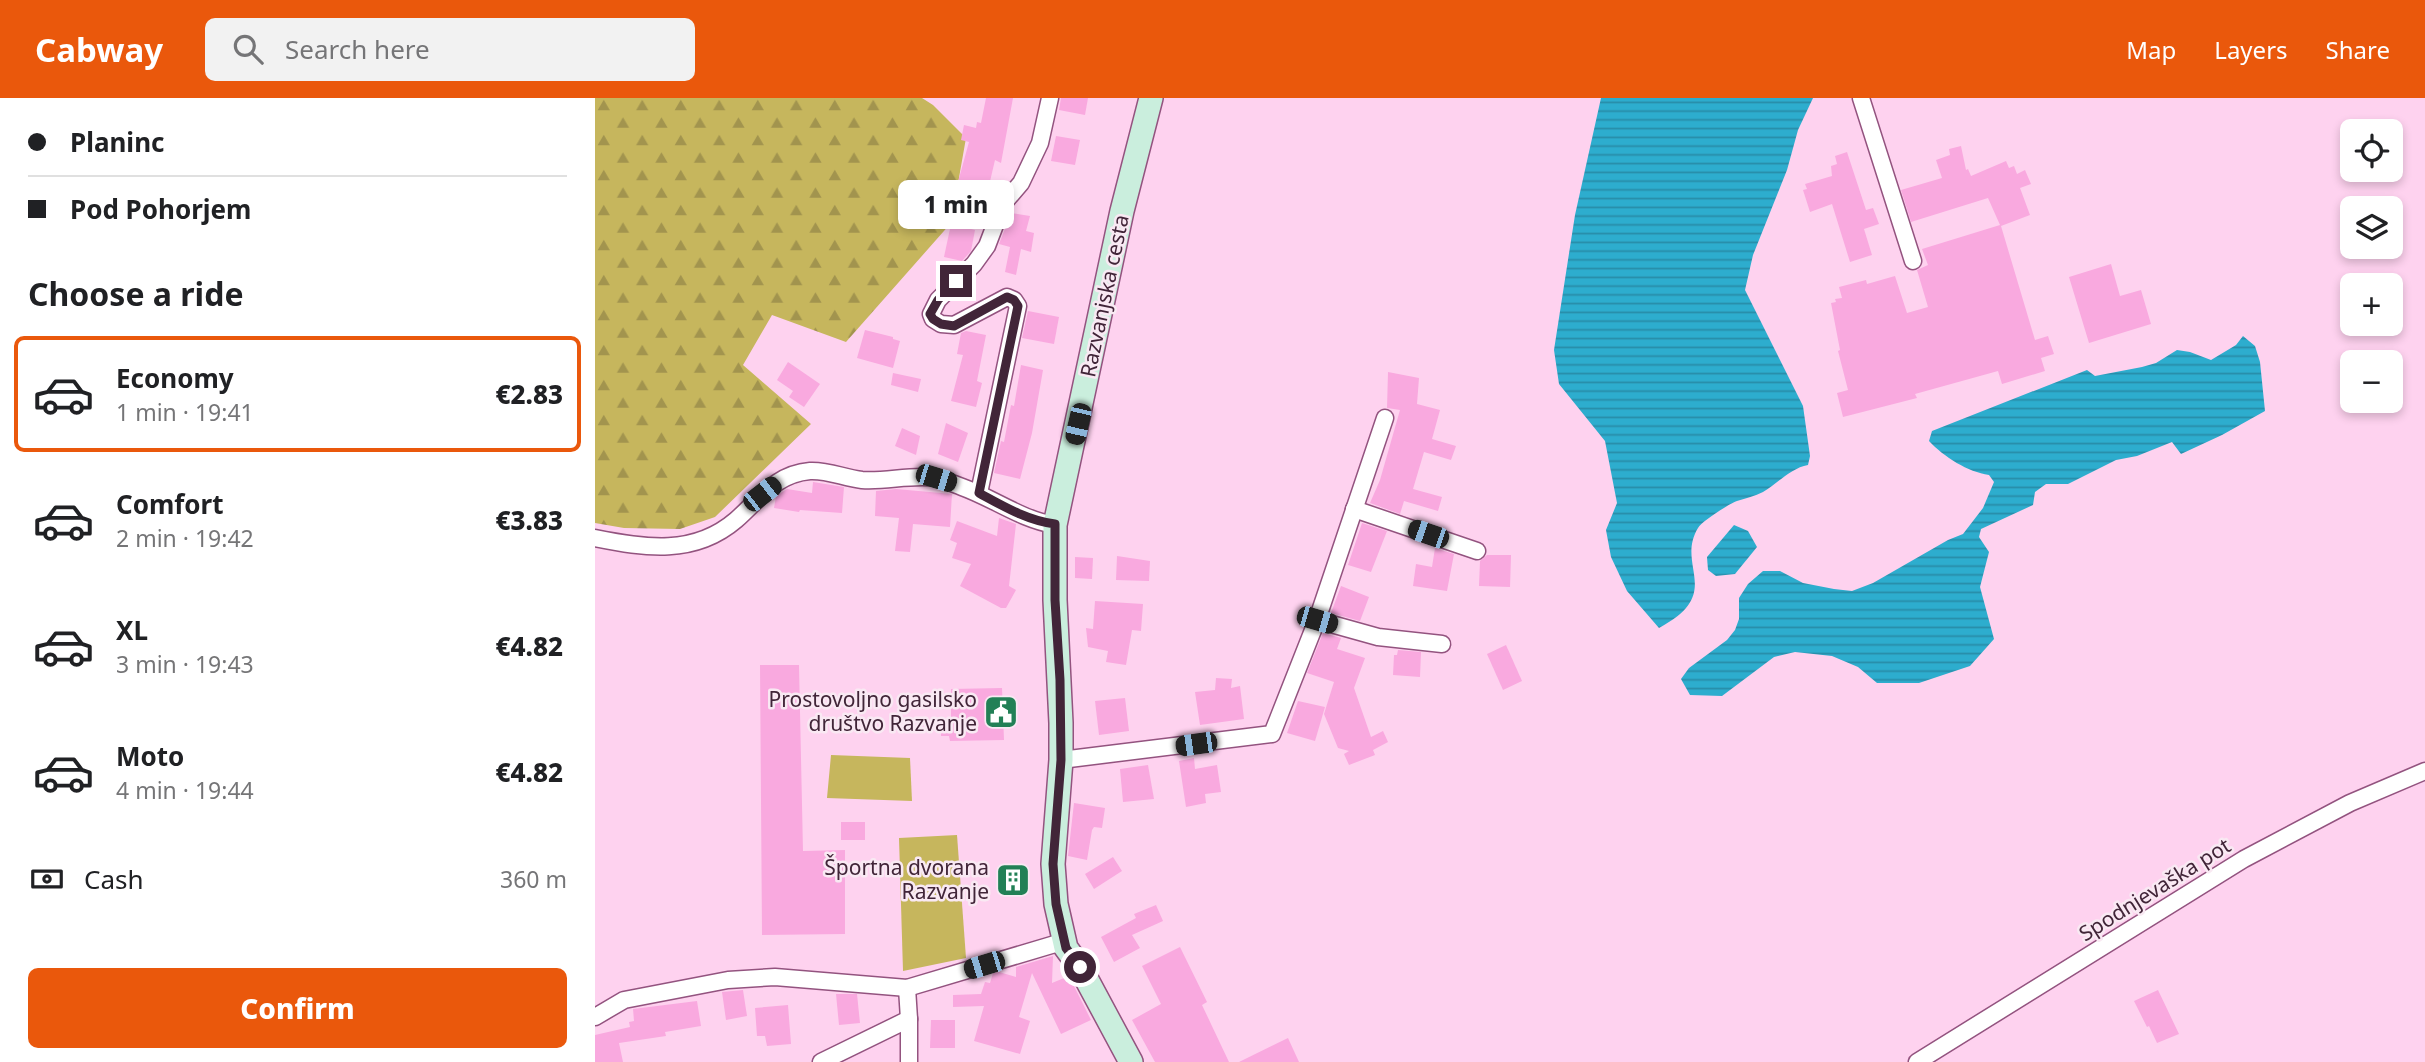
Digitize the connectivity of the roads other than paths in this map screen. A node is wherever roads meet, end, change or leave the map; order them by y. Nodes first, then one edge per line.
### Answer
1 (1050, 98) edge
2 (1151, 98) edge
3 (1861, 98) edge
4 (1913, 261) dead end
5 (1385, 418) dead end
6 (979, 493) junction
7 (1354, 509) junction
8 (1055, 524) junction
9 (595, 538) edge
10 (1477, 551) dead end
11 (1317, 620) junction
12 (1443, 643) dead end
13 (1061, 760) junction
14 (2425, 771) edge
15 (1061, 946) junction
16 (907, 988) junction
17 (595, 1017) edge
18 (909, 1019) junction
19 (821, 1062) edge
20 (909, 1062) edge
21 (1131, 1062) edge
22 (1917, 1062) edge

1 - 6 street
2 - 8 street, Razvanjska cesta
3 - 4 street
5 - 7 street
6 - 8 street
6 - 9 street
7 - 10 street
7 - 11 street
8 - 13 street, Razvanjska cesta
11 - 12 street
11 - 13 street
13 - 15 street, Razvanjska cesta
14 - 22 street, Spodnjevaška pot
15 - 16 street
15 - 21 street, Razvanjska cesta
16 - 17 street
16 - 18 street
18 - 19 street
18 - 20 street

